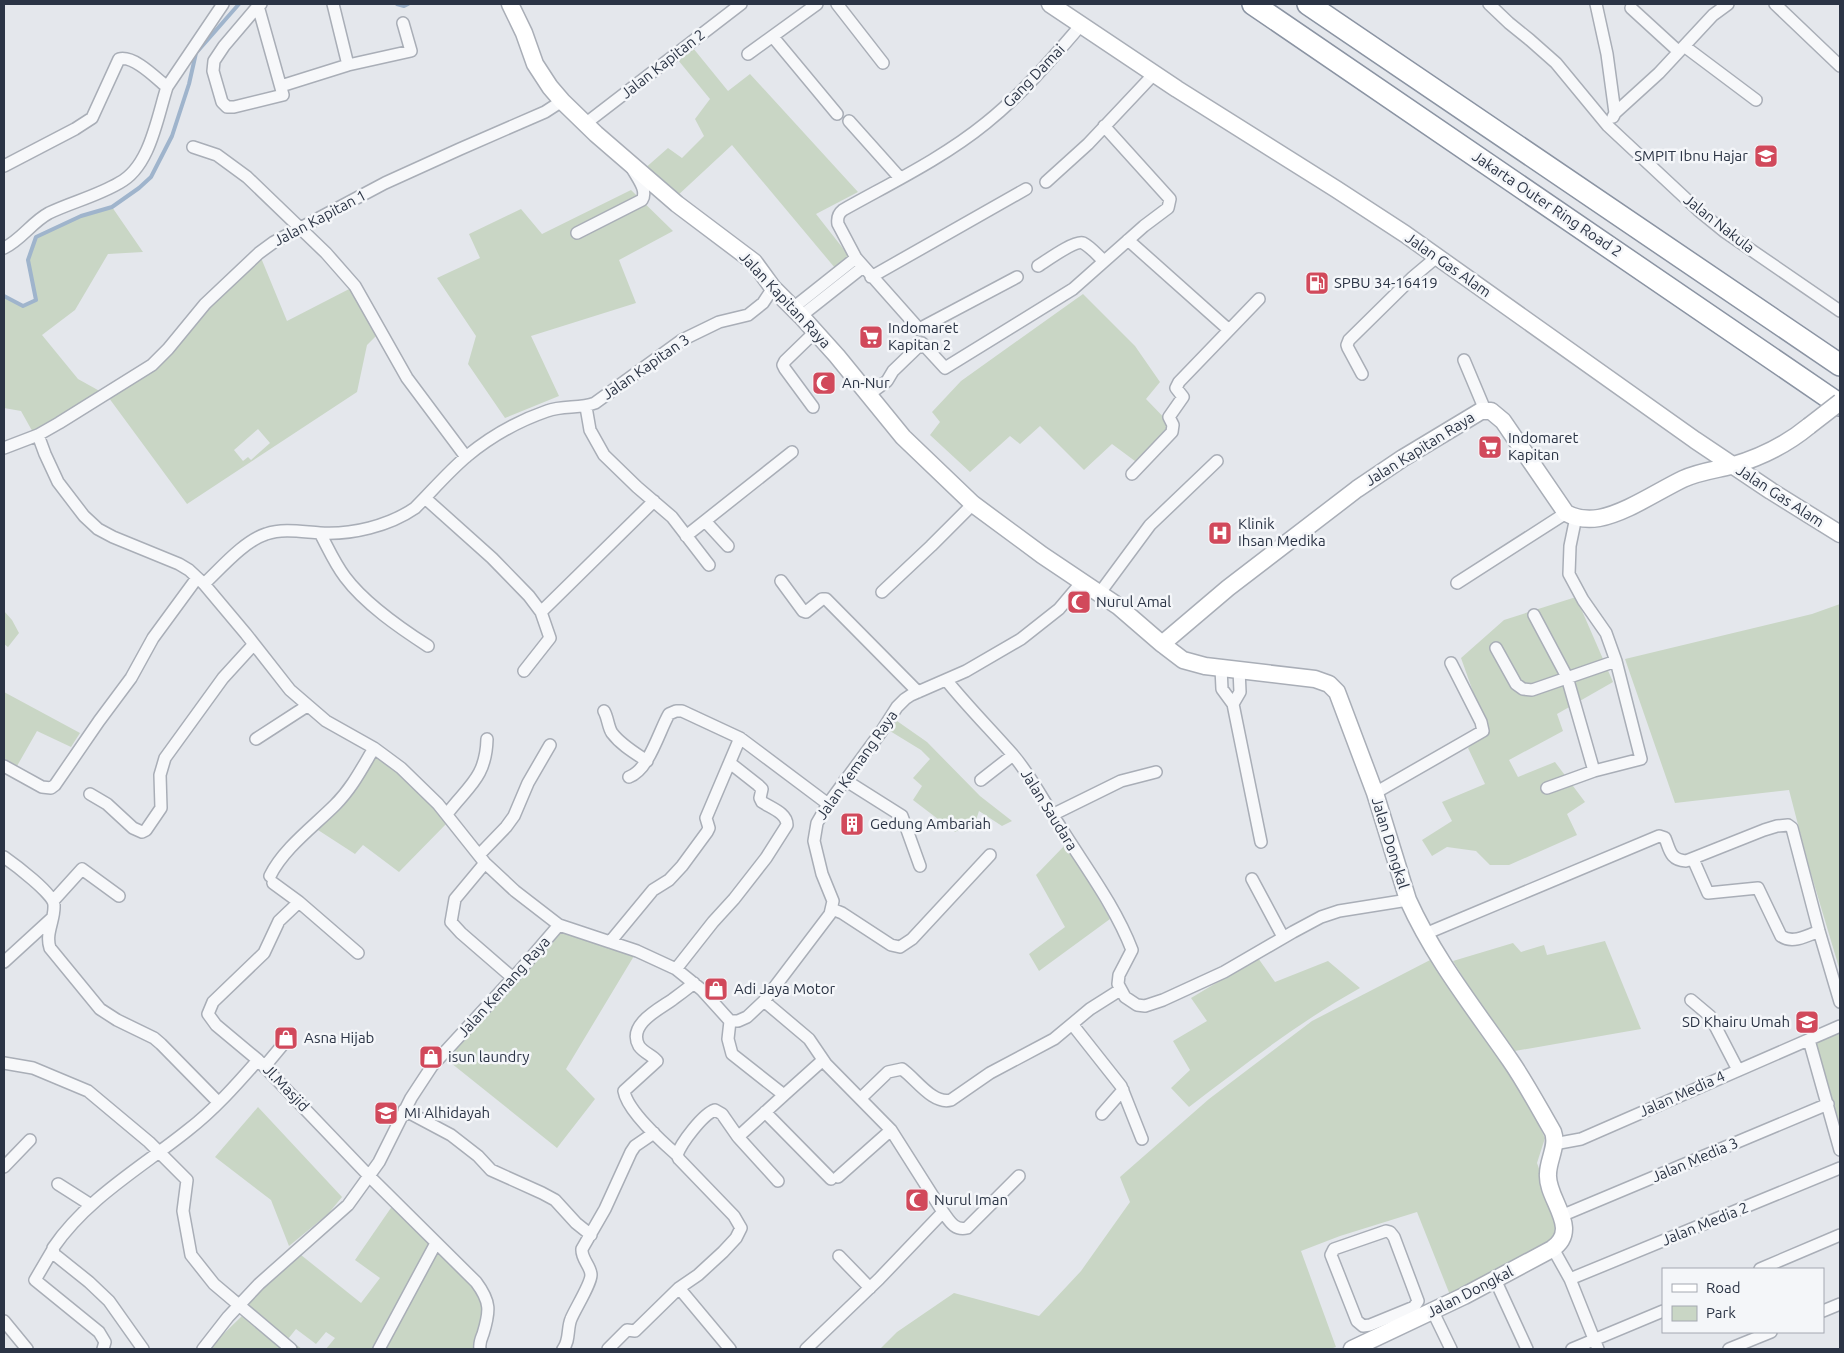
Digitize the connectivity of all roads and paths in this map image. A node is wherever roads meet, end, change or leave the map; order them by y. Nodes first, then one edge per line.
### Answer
1 (223, 4) edge
2 (333, 4) edge
3 (510, 4) edge
4 (742, 4) edge
5 (817, 4) edge
6 (837, 4) edge
7 (1050, 4) edge
8 (1253, 4) edge
9 (1308, 4) edge
10 (1489, 4) edge
11 (1596, 4) edge
12 (1728, 4) edge
13 (1775, 4) edge
14 (259, 5) edge
15 (1631, 8) dead end
16 (403, 22) dead end
17 (1081, 25) junction
18 (773, 37) junction
19 (1681, 48) junction
20 (748, 54) dead end
21 (1839, 62) edge
22 (883, 63) dead end
23 (348, 65) junction
24 (1154, 74) junction
25 (281, 86) junction
26 (167, 87) junction
27 (1756, 100) dead end
28 (562, 102) junction
29 (1615, 113) junction
30 (837, 114) dead end
31 (849, 121) dead end
32 (585, 124) junction
33 (1104, 126) junction
34 (1608, 126) junction
35 (193, 147) dead end
36 (630, 164) junction
37 (4, 166) edge
38 (900, 178) junction
39 (1046, 182) dead end
40 (1026, 189) dead end
41 (301, 227) junction
42 (577, 233) dead end
43 (1128, 240) junction
44 (4, 248) edge
45 (1438, 256) junction
46 (1104, 261) junction
47 (860, 263) junction
48 (1038, 266) dead end
49 (871, 277) junction
50 (1018, 277) dead end
51 (772, 288) junction
52 (1259, 300) dead end
53 (1840, 311) edge
54 (797, 312) junction
55 (1229, 330) junction
56 (816, 331) junction
57 (1464, 360) dead end
58 (1840, 365) edge
59 (1362, 374) dead end
60 (868, 395) junction
61 (1840, 403) edge
62 (586, 407) junction
63 (813, 408) dead end
64 (1486, 410) junction
65 (38, 435) junction
66 (4, 448) edge
67 (792, 452) dead end
68 (466, 457) junction
69 (1217, 461) dead end
70 (1732, 465) junction
71 (1132, 474) dead end
72 (425, 498) junction
73 (654, 501) junction
74 (973, 504) junction
75 (1571, 515) junction
76 (705, 521) junction
77 (320, 533) junction
78 (1840, 534) edge
79 (686, 536) junction
80 (728, 546) dead end
81 (709, 565) dead end
82 (200, 581) junction
83 (781, 582) dead end
84 (1081, 583) junction
85 (1457, 583) dead end
86 (882, 592) dead end
87 (1099, 594) junction
88 (541, 612) junction
89 (1534, 615) dead end
90 (254, 644) junction
91 (1162, 644) junction
92 (428, 646) dead end
93 (1496, 648) dead end
94 (1616, 662) junction
95 (1451, 663) dead end
96 (1221, 668) junction
97 (1239, 669) junction
98 (524, 671) dead end
99 (1566, 677) junction
100 (947, 681) junction
101 (918, 692) junction
102 (1233, 704) junction
103 (307, 706) junction
104 (604, 711) dead end
105 (740, 738) junction
106 (256, 739) dead end
107 (487, 739) dead end
108 (550, 745) dead end
109 (374, 748) junction
110 (1012, 755) junction
111 (647, 760) junction
112 (730, 764) junction
113 (4, 766) edge
114 (1594, 771) junction
115 (1156, 772) dead end
116 (629, 777) dead end
117 (845, 780) junction
118 (981, 780) dead end
119 (1547, 788) dead end
120 (1375, 793) junction
121 (90, 794) dead end
122 (828, 804) junction
123 (447, 814) junction
124 (1052, 815) junction
125 (1261, 842) dead end
126 (990, 855) dead end
127 (4, 857) edge
128 (482, 859) junction
129 (1692, 859) junction
130 (920, 866) dead end
131 (1252, 879) dead end
132 (120, 896) dead end
133 (1408, 900) junction
134 (53, 901) junction
135 (299, 902) junction
136 (832, 909) junction
137 (51, 919) junction
138 (559, 925) junction
139 (1818, 931) junction
140 (1425, 934) junction
141 (1283, 937) junction
142 (610, 942) junction
143 (358, 954) dead end
144 (4, 962) edge
145 (676, 969) junction
146 (513, 978) junction
147 (694, 983) junction
148 (1120, 990) junction
149 (1690, 1000) dead end
150 (764, 1001) junction
151 (1840, 1002) edge
152 (730, 1021) junction
153 (1072, 1024) junction
154 (1840, 1026) edge
155 (1808, 1040) junction
156 (285, 1042) dead end
157 (823, 1060) junction
158 (262, 1063) junction
159 (4, 1064) edge
160 (1738, 1070) junction
161 (1123, 1090) junction
162 (784, 1095) junction
163 (861, 1098) junction
164 (218, 1102) junction
165 (1828, 1104) junction
166 (404, 1110) junction
167 (765, 1112) junction
168 (1102, 1114) dead end
169 (891, 1130) junction
170 (654, 1134) junction
171 (738, 1137) junction
172 (1142, 1139) dead end
173 (30, 1140) dead end
174 (1554, 1144) junction
175 (1840, 1150) edge
176 (159, 1151) junction
177 (677, 1155) junction
178 (4, 1167) edge
179 (1840, 1168) edge
180 (1019, 1176) dead end
181 (370, 1177) junction
182 (778, 1181) dead end
183 (58, 1184) dead end
184 (91, 1204) junction
185 (943, 1212) junction
186 (1561, 1216) junction
187 (591, 1235) junction
188 (1840, 1235) edge
189 (436, 1243) junction
190 (52, 1251) junction
191 (1556, 1254) dead end
192 (839, 1256) dead end
193 (1762, 1268) edge
194 (1570, 1279) junction
195 (1498, 1286) dead end
196 (679, 1288) junction
197 (870, 1288) junction
198 (1840, 1304) edge
199 (239, 1306) junction
200 (1824, 1311) edge
201 (1662, 1312) edge
202 (1435, 1316) dead end
203 (4, 1322) edge
204 (1391, 1324) junction
205 (1769, 1333) edge
206 (1596, 1345) edge
207 (27, 1349) edge
208 (103, 1349) edge
209 (143, 1349) edge
210 (203, 1349) edge
211 (291, 1349) edge
212 (379, 1349) edge
213 (480, 1349) edge
214 (563, 1349) edge
215 (608, 1349) edge
216 (730, 1349) edge
217 (806, 1349) edge
218 (1352, 1349) edge
219 (1450, 1349) edge
220 (1527, 1349) edge
221 (1572, 1349) edge
222 (1729, 1349) edge

1 - 26 street
2 - 23 street
3 - 28 street, Jalan Kapitan Raya
4 - 32 street, Jalan Kapitan 2
5 - 18 street
6 - 22 street
7 - 17 street, Jalan Gas Alam
8 - 61 highway, Jakarta Outer Ring Road 2
9 - 58 highway, Jakarta Outer Ring Road 2
10 - 34 street, Jalan Nakula
11 - 29 street
12 - 19 street
13 - 21 street
14 - 25 street
14 - 25 street
15 - 19 street
16 - 23 street
17 - 24 street, Jalan Gas Alam
17 - 38 street, Gang Damai
18 - 20 street
18 - 30 street
19 - 27 street
19 - 29 street
23 - 25 street
24 - 33 street
24 - 45 street, Jalan Gas Alam
26 - 37 street
26 - 44 street
28 - 32 street, Jalan Kapitan Raya
28 - 41 street, Jalan Kapitan 1
29 - 34 street
31 - 38 street
32 - 36 street, Jalan Kapitan Raya
33 - 39 street
33 - 43 street
34 - 53 street, Jalan Nakula
35 - 41 street
36 - 42 street
36 - 51 street, Jalan Kapitan Raya
38 - 47 street, Gang Damai
40 - 49 street
41 - 65 street, Jalan Kapitan 1
41 - 68 street
43 - 46 street
43 - 55 street
45 - 59 street
45 - 70 street, Jalan Gas Alam
46 - 48 street
46 - 60 street
47 - 49 street
47 - 54 street
49 - 50 street
51 - 54 street, Jalan Kapitan Raya
51 - 62 street, Jalan Kapitan 3
52 - 55 street
54 - 56 street, Jalan Kapitan Raya
55 - 71 street
56 - 60 street, Jalan Kapitan Raya
56 - 63 street
57 - 64 street
60 - 74 street, Jalan Kapitan Raya
61 - 70 street, bridge
62 - 68 street, Jalan Kapitan 3
62 - 73 street
64 - 75 street, Jalan Kapitan Raya
64 - 91 street, Jalan Kapitan Raya
65 - 66 street, Jalan Kapitan 1
65 - 82 street
67 - 76 street
68 - 72 street, Jalan Kapitan 3
69 - 87 street
70 - 75 street
70 - 78 street, Jalan Gas Alam
72 - 77 street, Jalan Kapitan 3
72 - 88 street
73 - 79 street
73 - 88 street
74 - 84 street, Jalan Kapitan Raya
74 - 86 street
75 - 85 street
75 - 94 street
76 - 79 street
76 - 80 street
77 - 82 street, Jalan Kapitan 3
77 - 92 street
79 - 81 street
82 - 90 street
82 - 113 street, Jalan Kapitan 3
83 - 101 street
84 - 87 street, Jalan Kapitan Raya
84 - 100 street, Jalan Kemang Raya
87 - 91 street, Jalan Dongkal
88 - 98 street
89 - 99 street
90 - 103 street
90 - 121 street
91 - 96 street, Jalan Dongkal
93 - 99 street
94 - 99 street
94 - 114 street
95 - 120 street
96 - 97 street, Jalan Dongkal
96 - 102 street
97 - 102 street
97 - 120 street, Jalan Dongkal
99 - 114 street
100 - 101 street, Jalan Kemang Raya
100 - 110 street, Jalan Saudara
101 - 117 street, Jalan Kemang Raya
102 - 125 street
103 - 106 street
103 - 109 street
104 - 111 street
105 - 111 street
105 - 112 street
105 - 122 street
107 - 123 street
108 - 128 street
109 - 123 street
109 - 135 street
110 - 118 street
110 - 124 street, Jalan Saudara
111 - 116 street
112 - 142 street
112 - 145 street
114 - 119 street
115 - 124 street
117 - 122 street, Jalan Kemang Raya
117 - 130 street
120 - 133 street, Jalan Dongkal
122 - 136 street, Jalan Kemang Raya
123 - 128 street
124 - 148 street, Jalan Saudara
126 - 136 street
127 - 134 street
128 - 138 street
128 - 146 street
129 - 139 street
129 - 139 street
129 - 140 street
131 - 141 street
132 - 134 street
133 - 140 street, Jalan Dongkal
133 - 141 street
134 - 137 street
135 - 143 street
135 - 158 street, Jl.Masjid
136 - 150 street
137 - 144 street
137 - 164 street
138 - 142 street, Jalan Kemang Raya
138 - 146 street, Jalan Kemang Raya
139 - 151 street
140 - 174 street, Jalan Dongkal
141 - 148 street
142 - 145 street, Jalan Kemang Raya
145 - 147 street, Jalan Kemang Raya
146 - 166 street, Jalan Kemang Raya
147 - 152 street, Jalan Kemang Raya
147 - 170 street
148 - 153 street
149 - 160 street
150 - 152 street
150 - 157 street
152 - 162 street
153 - 161 street
153 - 163 street
154 - 155 street, Jalan Media 4
155 - 160 street, Jalan Media 4
155 - 165 street
156 - 158 street
157 - 162 street
157 - 163 street
158 - 164 street
158 - 181 street, Jl.Masjid
159 - 176 street
160 - 174 street, Jalan Media 4
161 - 168 street
161 - 172 street
162 - 167 street
163 - 169 street
164 - 176 street
165 - 175 street
165 - 186 street, Jalan Media 3
166 - 181 street, Jalan Kemang Raya
166 - 187 street
167 - 169 street
167 - 171 street
169 - 185 street
170 - 177 street
170 - 187 street
171 - 177 street
171 - 182 street
173 - 178 street
174 - 186 street, Jalan Dongkal
176 - 184 street
176 - 199 street
177 - 196 street
179 - 194 street, Jalan Media 2
180 - 185 street
181 - 189 street, Jl.Masjid
181 - 199 street, Jalan Kemang Raya
183 - 184 street
184 - 190 street
185 - 197 street
186 - 204 street, Jalan Dongkal
187 - 214 street
188 - 193 street
189 - 212 street
189 - 213 street, Jl.Masjid
190 - 208 street
190 - 209 street
191 - 194 street
192 - 197 street
194 - 206 street
195 - 220 street
196 - 215 street
196 - 216 street
197 - 217 street
198 - 200 street
199 - 210 street, Jalan Kemang Raya
199 - 211 street
201 - 206 street
202 - 219 street
203 - 207 street
204 - 204 street
204 - 218 street, Jalan Dongkal
205 - 222 street
206 - 221 street

